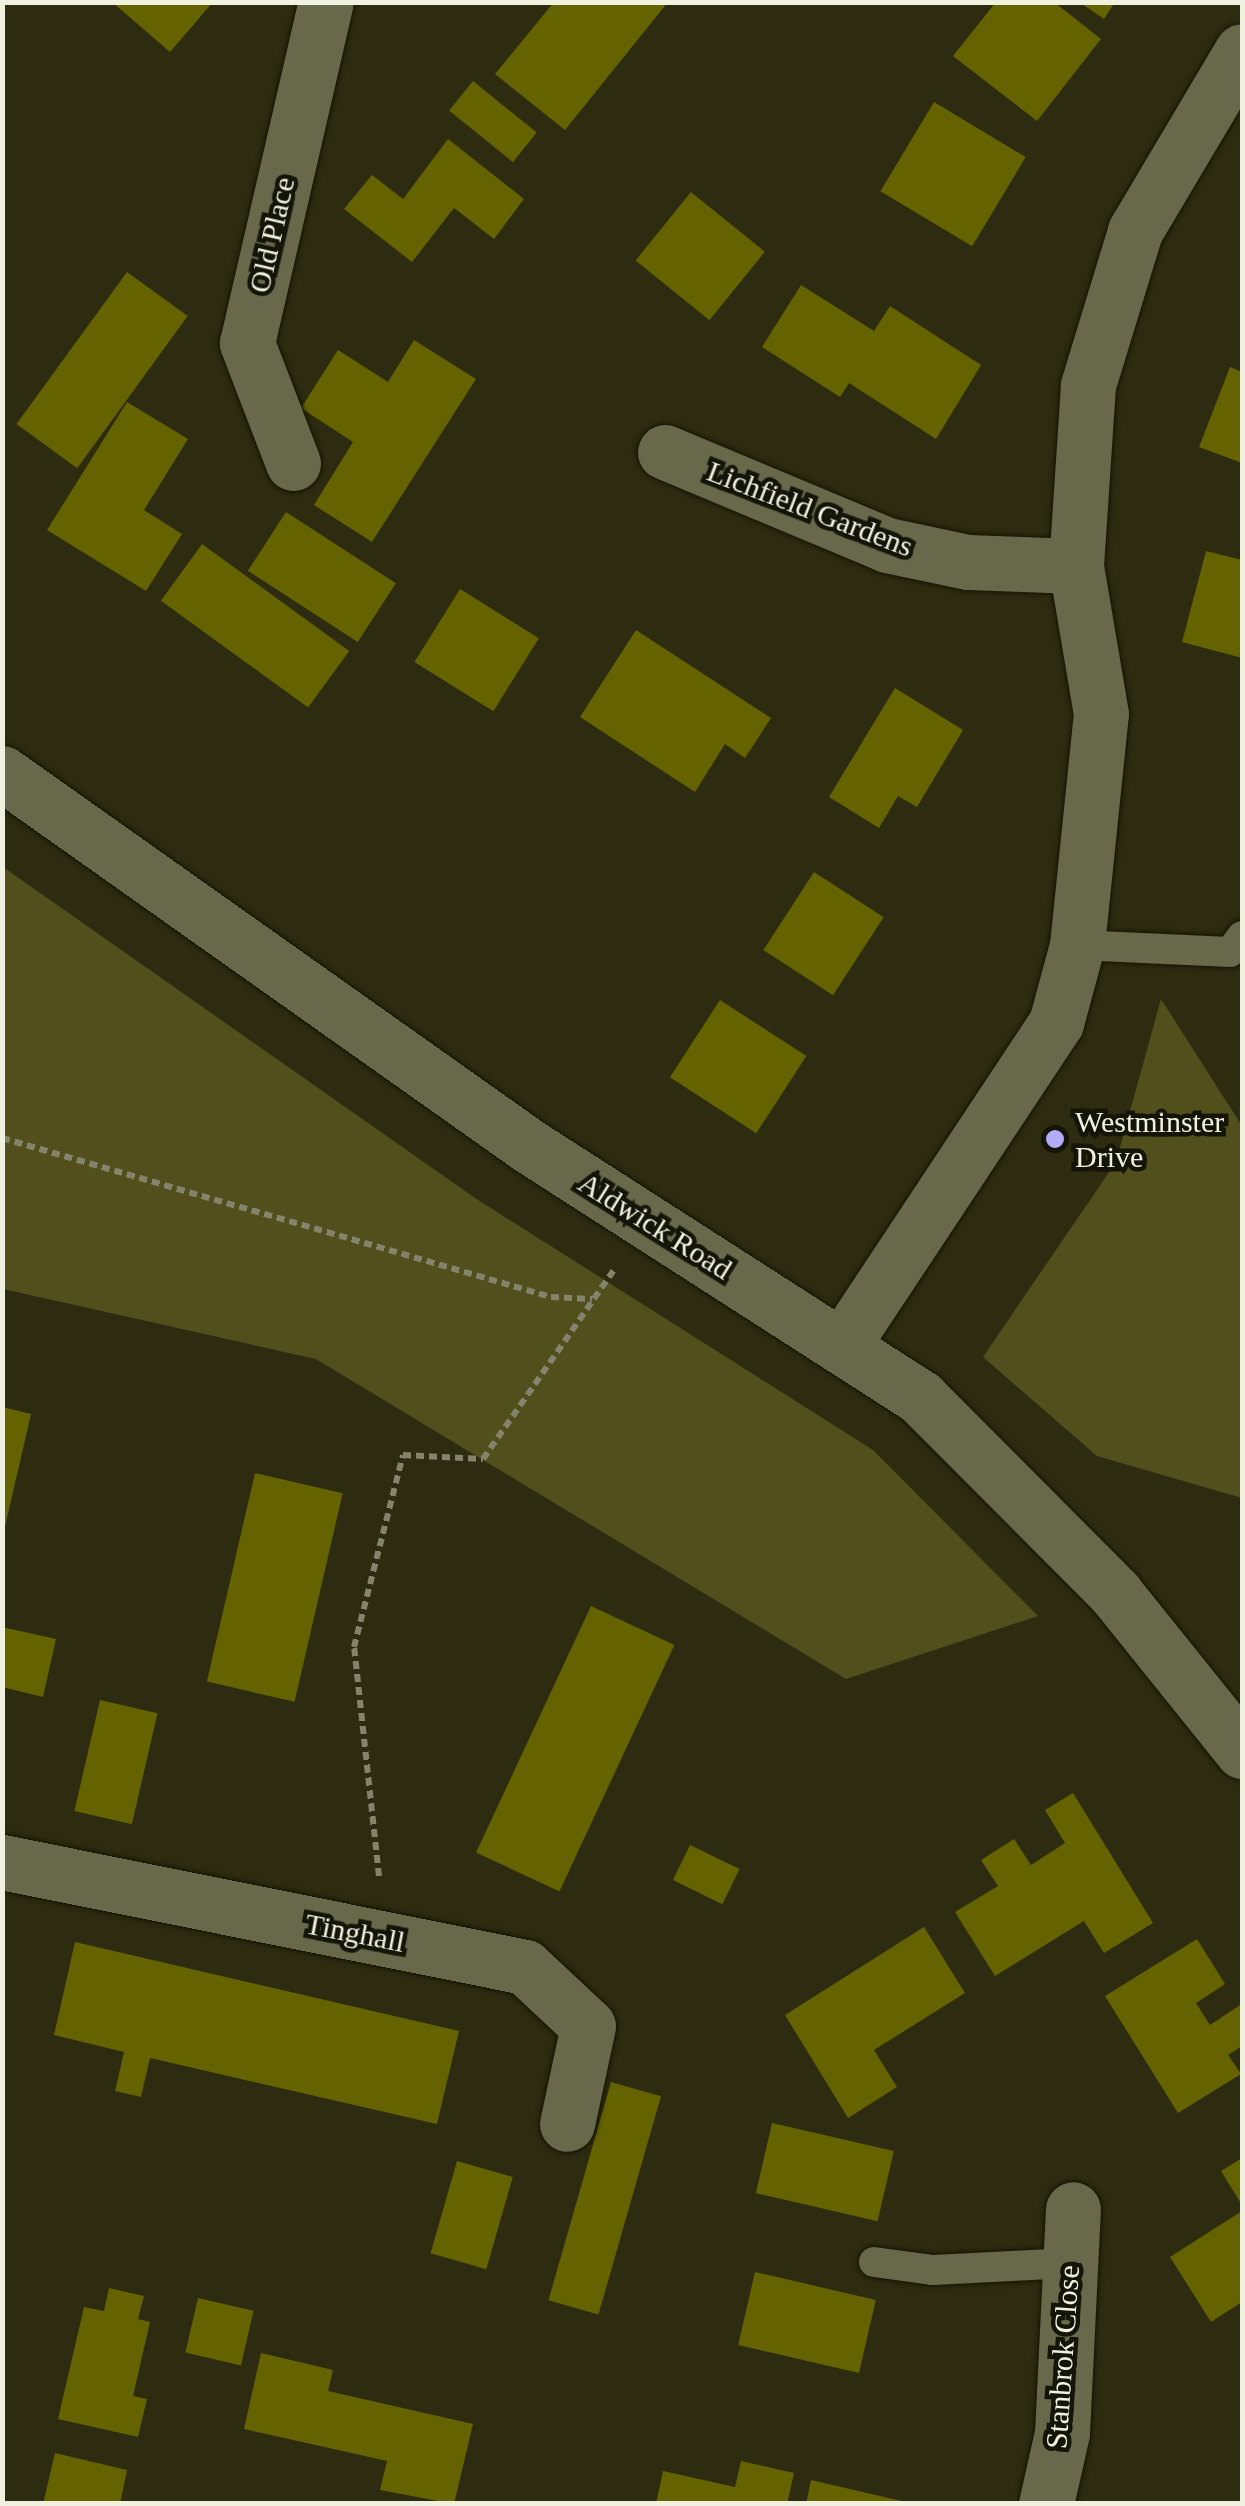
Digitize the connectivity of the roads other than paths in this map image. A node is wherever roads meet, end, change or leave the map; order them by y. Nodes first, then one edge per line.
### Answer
1 (326, 2) edge
2 (1242, 51) edge
3 (665, 452) dead end
4 (293, 463) dead end
5 (1076, 566) junction
6 (2, 773) edge
7 (1242, 936) edge
8 (1077, 945) junction
9 (844, 1343) junction
10 (1242, 1751) edge
11 (2, 1862) edge
12 (567, 2124) dead end
13 (1073, 2210) dead end
14 (874, 2262) dead end
15 (1071, 2263) junction
16 (1046, 2504) edge

1 - 4 street, Old Place
2 - 5 street
3 - 5 street, Lichfield Gardens
5 - 8 street
6 - 9 street, Aldwick Road
7 - 8 lane
8 - 9 street
9 - 10 street, Aldwick Road
11 - 12 street, Tinghall
13 - 15 street, Stanbrok Close
14 - 15 lane
15 - 16 street, Stanbrok Close

